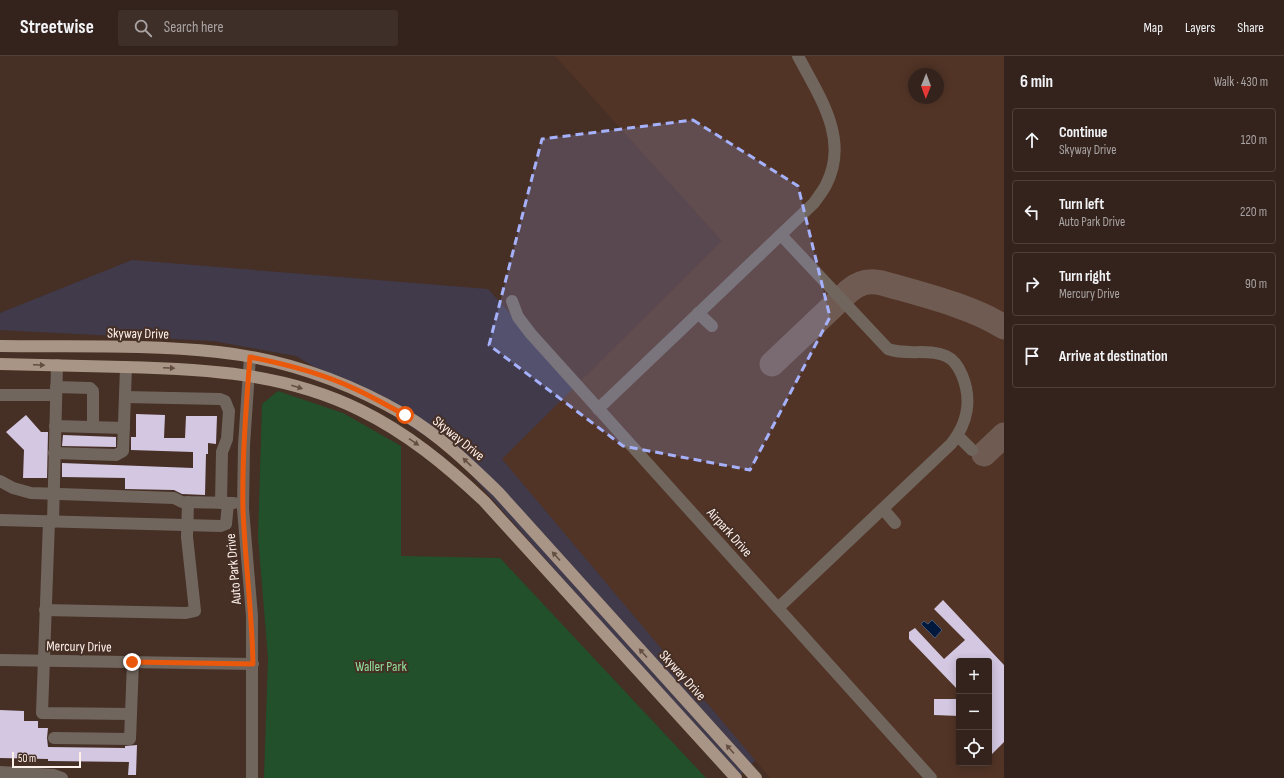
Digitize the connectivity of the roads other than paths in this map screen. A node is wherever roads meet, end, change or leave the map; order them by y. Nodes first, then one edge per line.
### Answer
1 (798, 56) edge
2 (780, 235) junction
3 (512, 301) dead end
4 (698, 313) junction
5 (712, 326) dead end
6 (0, 346) edge
7 (250, 357) junction
8 (0, 364) edge
9 (57, 365) junction
10 (126, 367) junction
11 (248, 375) junction
12 (56, 391) junction
13 (0, 395) edge
14 (125, 397) junction
15 (598, 409) junction
16 (55, 426) junction
17 (93, 427) junction
18 (124, 428) junction
19 (958, 436) junction
20 (972, 450) dead end
21 (222, 452) junction
22 (244, 452) junction
23 (54, 453) junction
24 (0, 481) edge
25 (53, 494) junction
26 (188, 502) junction
27 (224, 503) junction
28 (244, 503) junction
29 (884, 510) junction
30 (0, 520) edge
31 (51, 522) junction
32 (895, 523) dead end
33 (187, 525) junction
34 (778, 608) junction
35 (45, 610) junction
36 (0, 660) edge
37 (43, 661) junction
38 (132, 662) junction
39 (253, 664) junction
40 (131, 714) junction
41 (54, 738) dead end
42 (0, 772) edge
43 (62, 778) edge
44 (252, 778) edge
45 (736, 778) edge
46 (756, 778) edge
47 (931, 778) edge

1 - 2 street
2 - 4 street
2 - 19 street
3 - 15 street, Airpark Drive
4 - 5 street
4 - 15 street
6 - 7 main road, Skyway Drive
7 - 11 street, Auto Park Drive
46 -> 7 main road, Skyway Drive
8 -> 9 main road
9 - 10 main road
9 - 12 street
10 -> 11 main road
10 - 14 street
11 - 22 street, Auto Park Drive
11 -> 45 main road
12 - 13 street
12 - 16 street
12 - 17 street
14 - 18 street
14 - 21 street
15 - 34 street, Airpark Drive
16 - 17 street
16 - 23 street
17 - 18 street
18 - 23 street
19 - 20 street
19 - 29 street
21 - 22 street
21 - 27 street
22 - 28 street, Auto Park Drive
23 - 25 street
24 - 25 street
25 - 26 street
25 - 31 street
26 - 27 street
26 - 33 street
27 - 28 street
27 - 33 street
28 - 39 street, Auto Park Drive
29 - 32 street
29 - 34 street
30 - 31 street
31 - 33 street
31 - 35 street
33 - 35 street
34 - 47 street, Airpark Drive
35 - 37 street
36 - 37 street, Mercury Drive
37 - 38 street, Mercury Drive
37 - 40 street
38 - 39 street, Mercury Drive
38 - 40 street
39 - 44 street, Auto Park Drive
40 - 41 street
42 - 43 street

